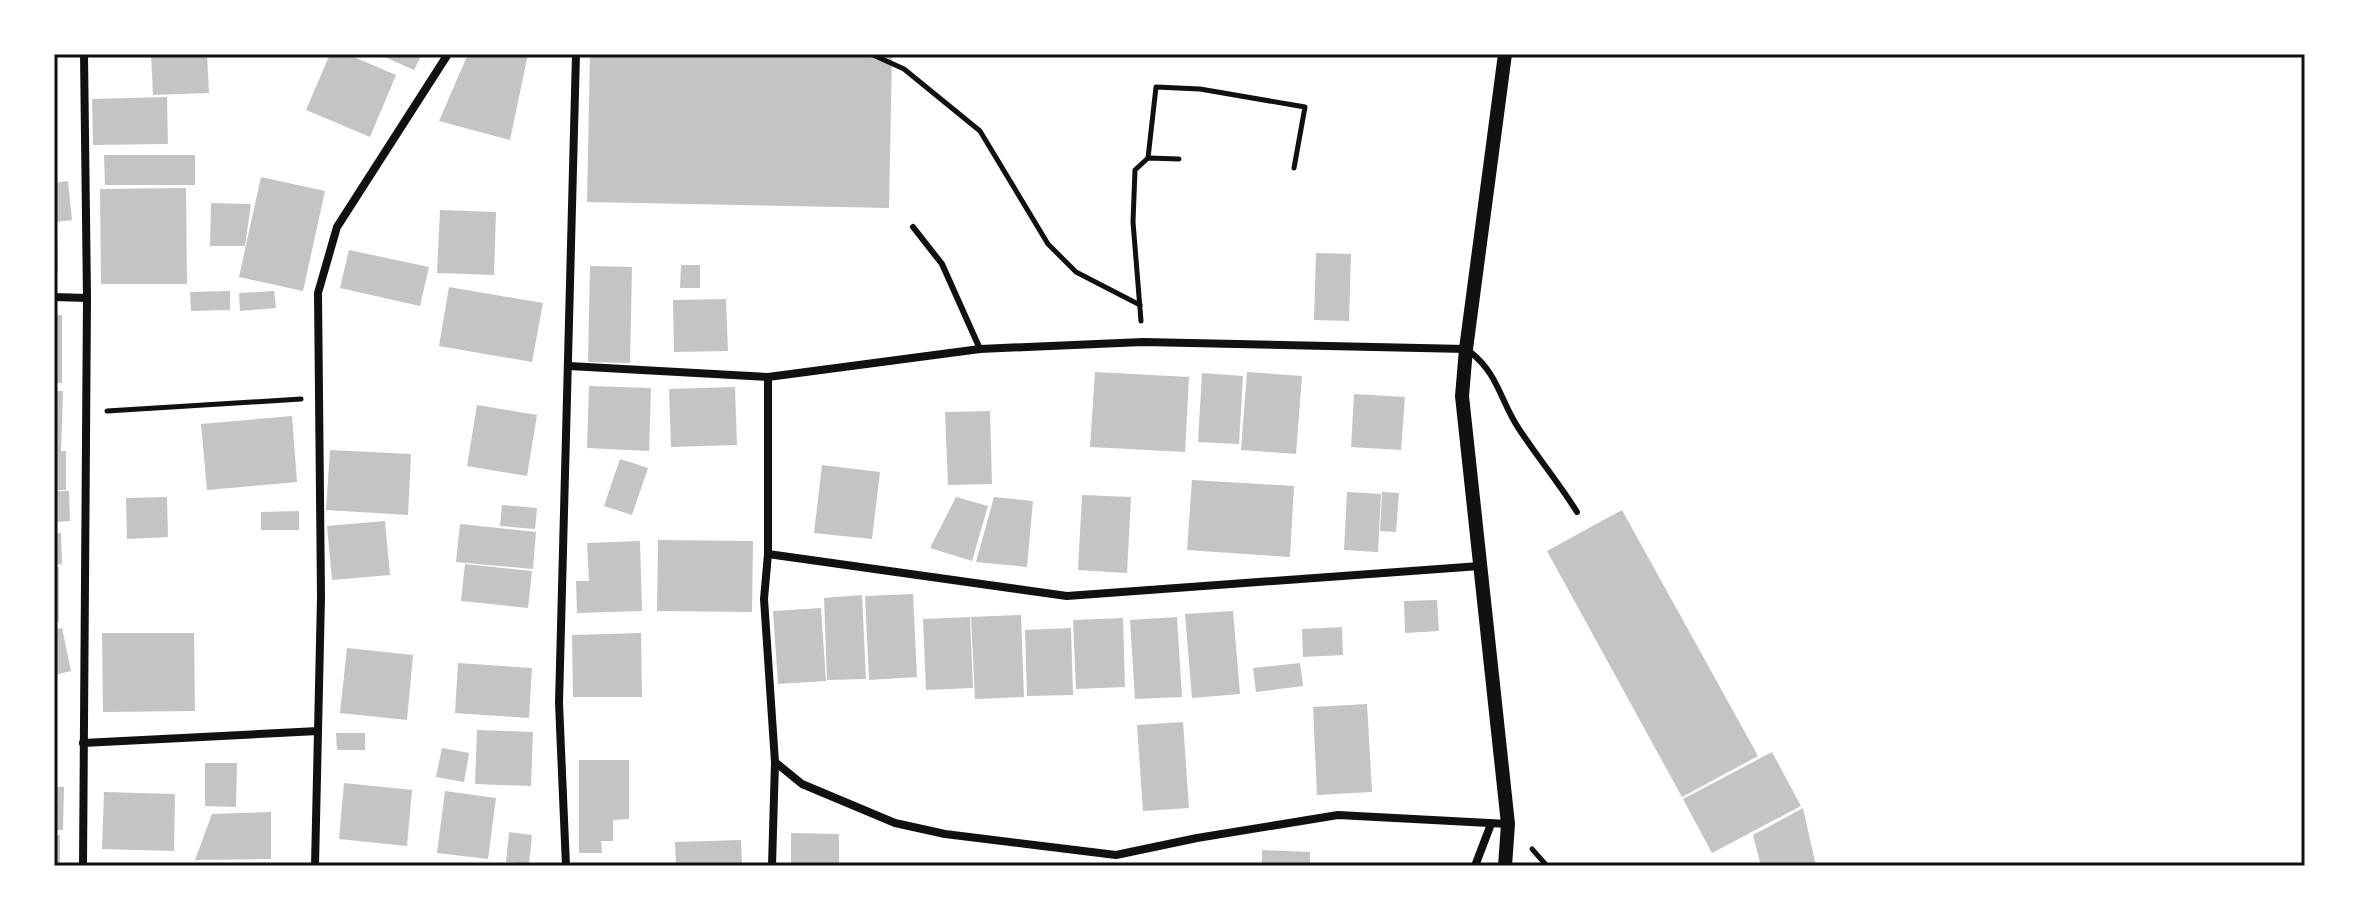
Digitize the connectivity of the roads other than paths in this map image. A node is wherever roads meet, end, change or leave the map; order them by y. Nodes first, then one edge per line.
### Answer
1 (84, 54) edge
2 (448, 54) edge
3 (576, 54) edge
4 (1505, 54) edge
5 (913, 227) dead end
6 (54, 297) edge
7 (87, 298) junction
8 (980, 349) junction
9 (1466, 349) junction
10 (569, 366) junction
11 (768, 377) junction
12 (1577, 512) dead end
13 (768, 554) junction
14 (1480, 566) junction
15 (318, 731) junction
16 (83, 743) junction
17 (775, 762) junction
18 (1491, 824) junction
19 (1508, 824) junction
20 (83, 866) edge
21 (315, 866) edge
22 (566, 866) edge
23 (772, 866) edge
24 (1475, 866) edge
25 (1505, 866) edge

1 - 7 street
2 - 15 street
3 - 10 street
4 - 9 street
5 - 8 lane
6 - 7 street
7 - 16 street
8 - 9 street
8 - 11 street
9 - 12 lane
9 - 14 street
10 - 11 street
10 - 22 street
11 - 13 street
13 - 14 street
13 - 17 street
14 - 19 street
15 - 16 street
15 - 21 street
16 - 20 street
17 - 18 street
17 - 23 street
18 - 19 street
18 - 24 street
19 - 25 street

